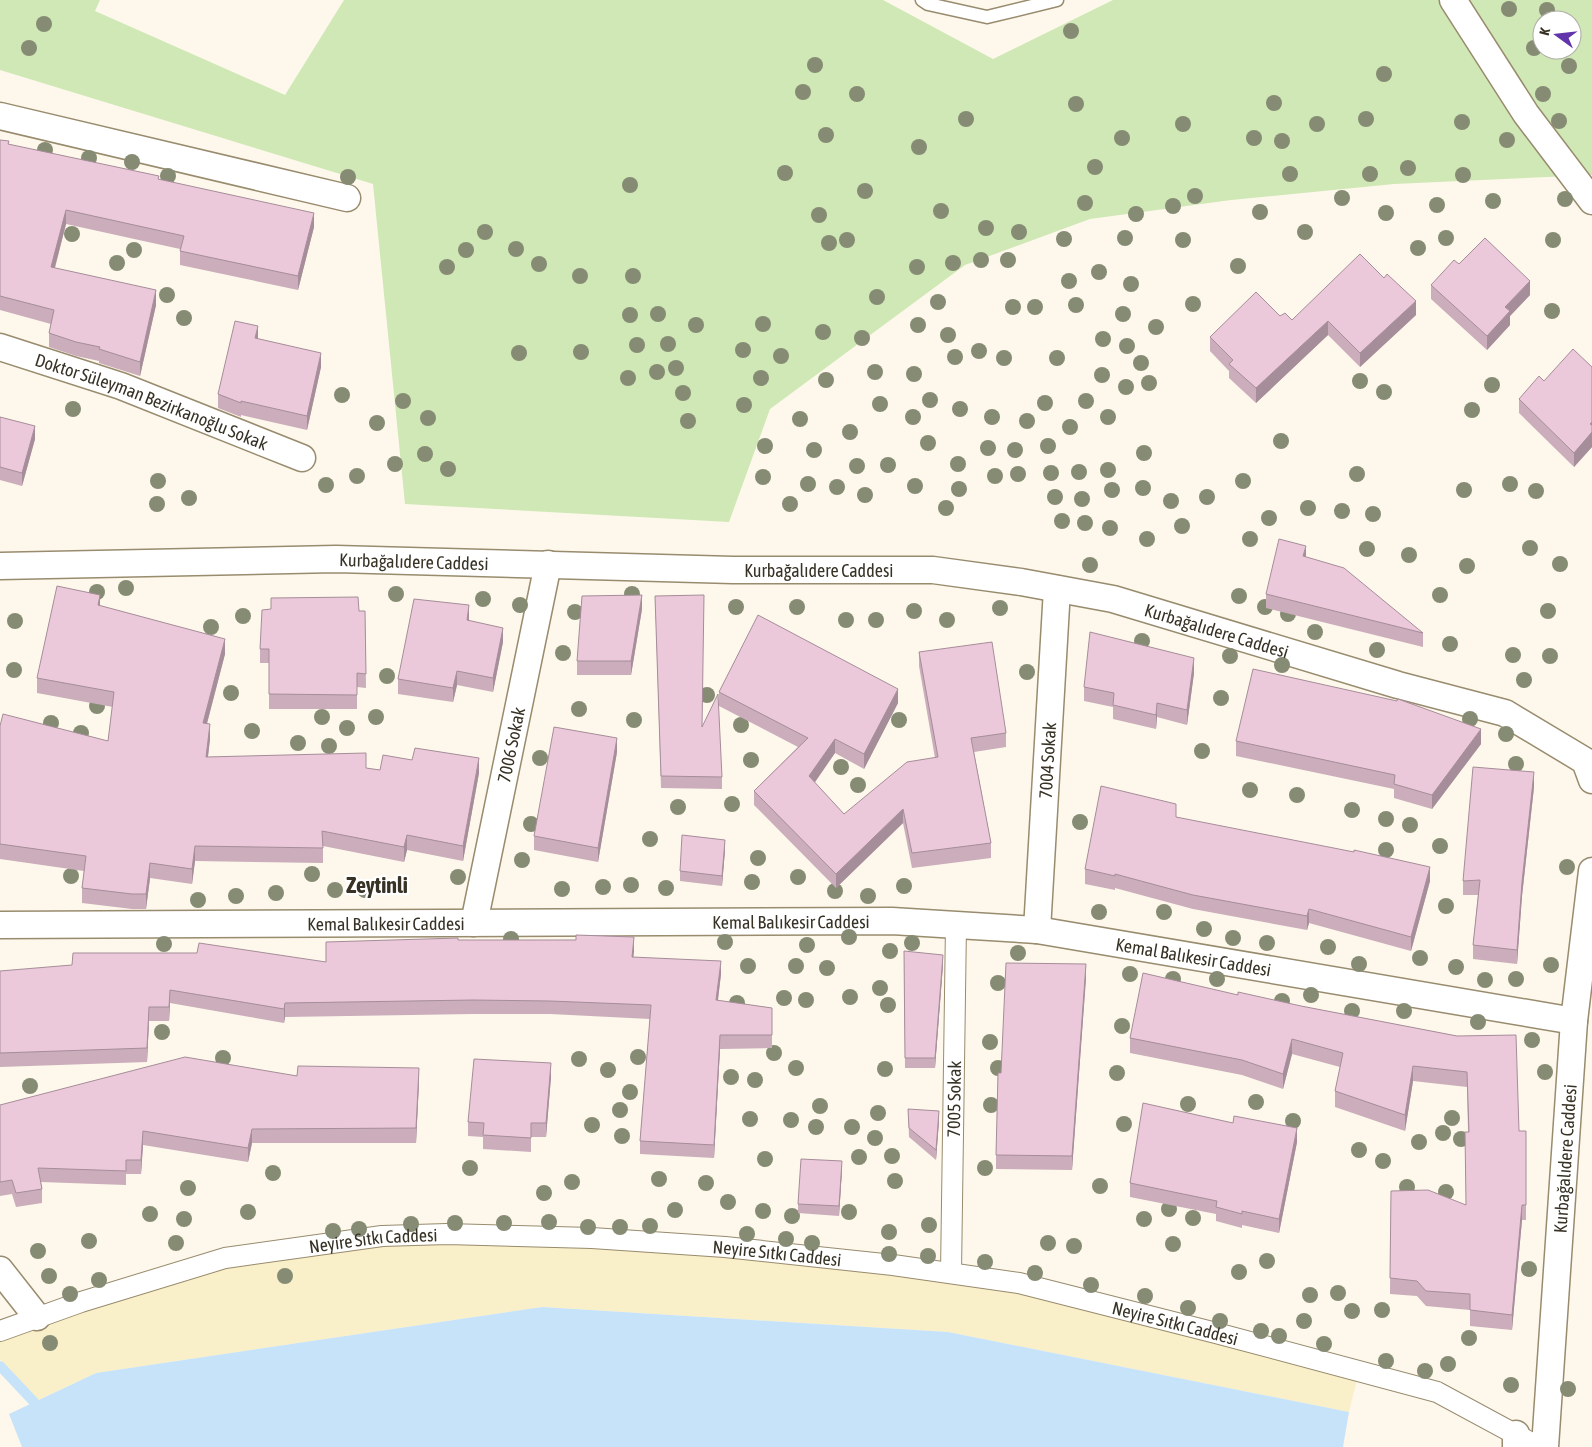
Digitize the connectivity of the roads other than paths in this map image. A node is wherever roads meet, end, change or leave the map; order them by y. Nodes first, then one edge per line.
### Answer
1 (922, 0) edge
2 (1057, 0) edge
3 (1453, 0) edge
4 (0, 116) edge
5 (347, 198) dead end
6 (1592, 201) edge
7 (0, 347) edge
8 (302, 458) dead end
9 (548, 564) junction
10 (0, 566) edge
11 (1057, 589) junction
12 (1592, 780) edge
13 (1592, 871) edge
14 (474, 923) junction
15 (0, 925) edge
16 (956, 925) junction
17 (1037, 930) junction
18 (1574, 1021) junction
19 (0, 1270) edge
20 (951, 1273) junction
21 (17, 1324) edge
22 (1516, 1441) edge
23 (1539, 1447) edge
24 (1545, 1447) edge

1 - 2 lane
3 - 6 street
4 - 5 street
7 - 8 street, Doktor Süleyman Bezirkanoğlu Sokak
9 - 10 street, Kurbağalıdere Caddesi
9 - 11 street, Kurbağalıdere Caddesi
9 - 14 street, 7006 Sokak
11 - 12 street, Kurbağalıdere Caddesi
11 - 17 street, 7004 Sokak
13 - 18 street, Kurbağalıdere Caddesi
14 - 15 street, Kemal Balıkesir Caddesi
14 - 16 street, Kemal Balıkesir Caddesi
16 - 17 street, Kemal Balıkesir Caddesi
16 - 20 street, 7005 Sokak
17 - 18 street, Kemal Balıkesir Caddesi
18 - 24 street, Kurbağalıdere Caddesi
19 - 21 street
20 - 21 street, Neyire Sıtkı Caddesi
20 - 22 street, Neyire Sıtkı Caddesi
22 - 23 street, Neyire Sıtkı Caddesi

